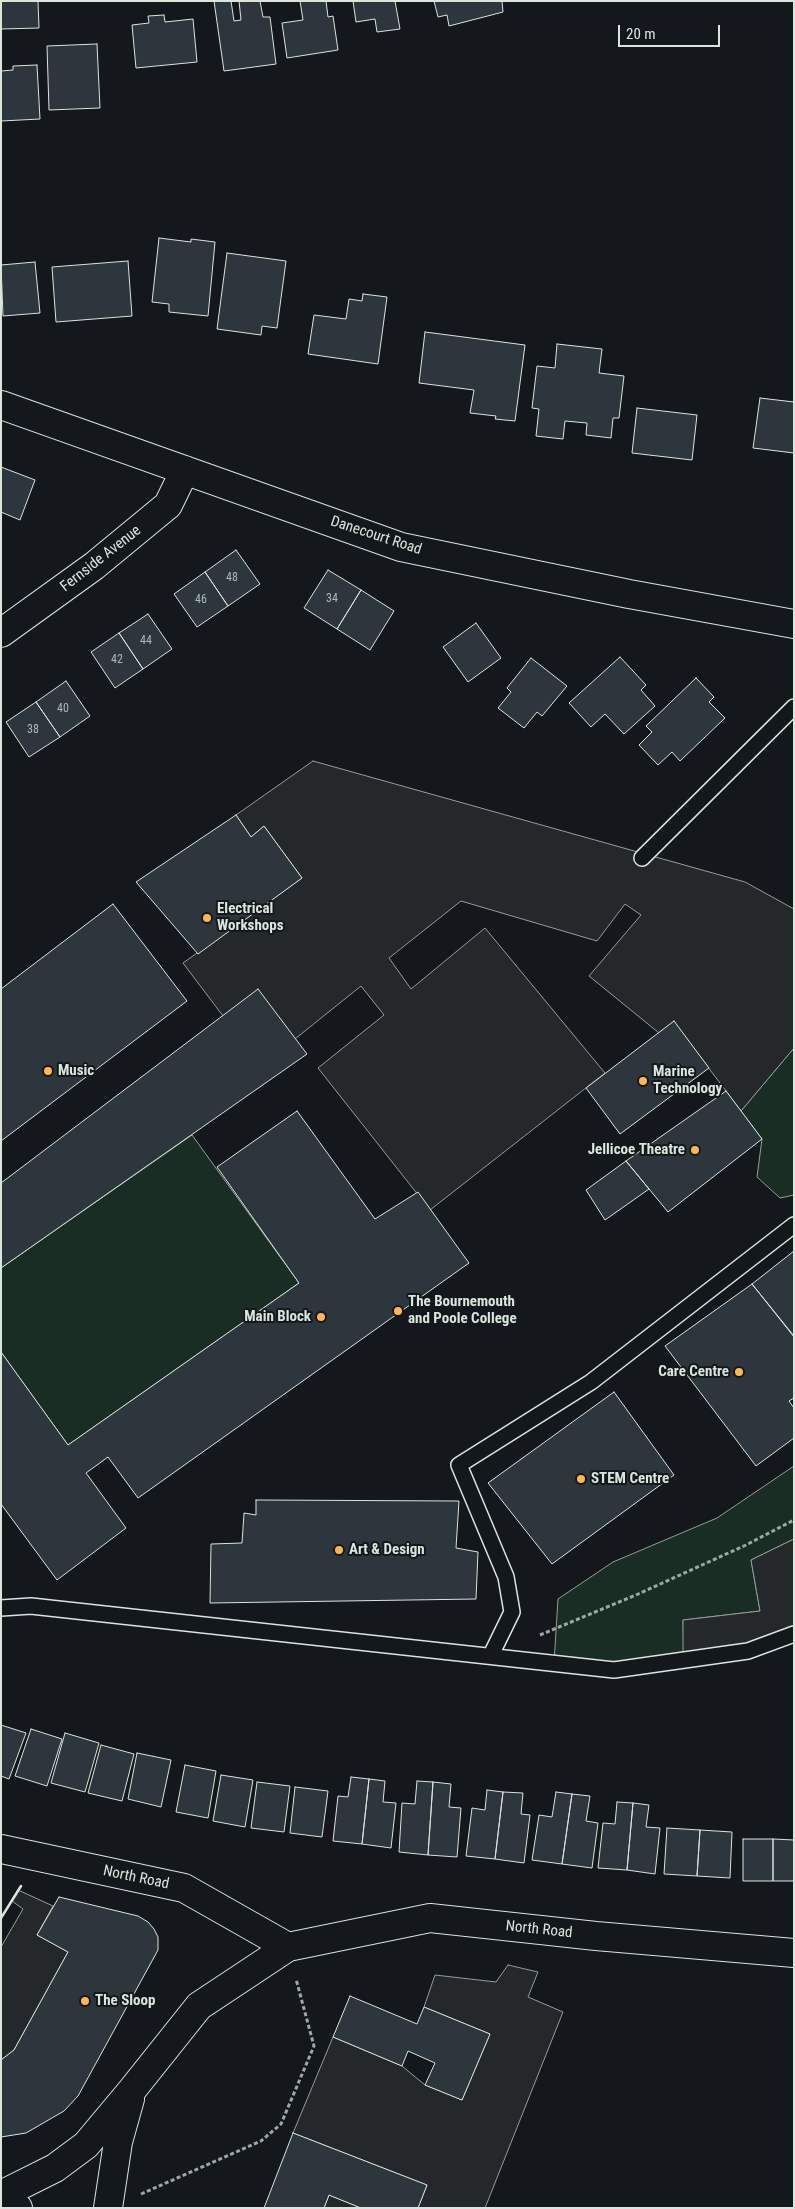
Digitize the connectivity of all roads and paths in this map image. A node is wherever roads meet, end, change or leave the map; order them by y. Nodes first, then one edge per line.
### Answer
1 (1, 405) edge
2 (185, 470) junction
3 (794, 624) edge
4 (1, 634) edge
5 (794, 706) edge
6 (642, 858) dead end
7 (794, 1225) edge
8 (794, 1520) edge
9 (1, 1608) edge
10 (794, 1634) edge
11 (534, 1637) dead end
12 (491, 1655) junction
13 (1, 1849) edge
14 (288, 1947) junction
15 (794, 1954) edge
16 (132, 2090) junction
17 (1, 2195) edge
18 (136, 2196) dead end
19 (1, 2202) edge
20 (18, 2208) edge
21 (108, 2208) edge

1 - 2 main road, Danecourt Road
2 - 3 main road, Danecourt Road
2 - 4 main road, Fernside Avenue
5 - 6 lane
7 - 12 lane
8 - 11 path
9 - 12 lane
10 - 12 lane
13 - 14 main road, North Road
14 - 15 main road, North Road
14 - 16 main road, North Road
14 - 18 path
16 - 17 main road, North Road
16 - 21 main road, North Road
19 - 20 main road

